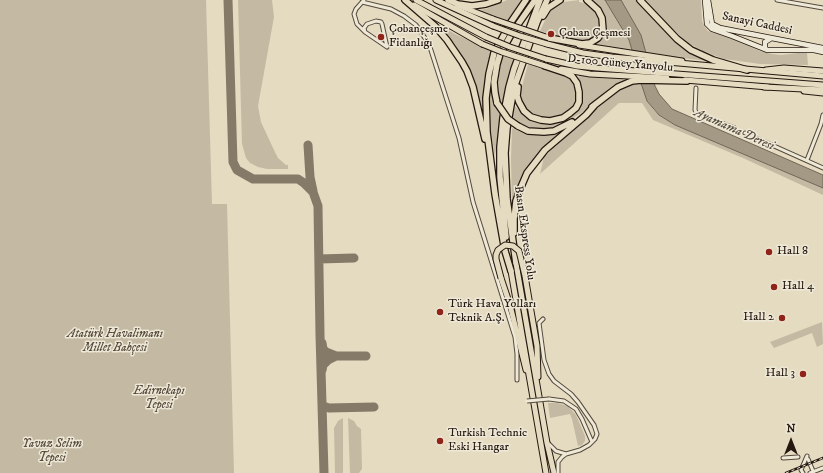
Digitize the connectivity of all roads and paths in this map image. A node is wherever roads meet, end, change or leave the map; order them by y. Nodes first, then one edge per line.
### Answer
1 (406, 0) edge
2 (416, 0) edge
3 (436, 0) edge
4 (448, 0) edge
5 (498, 0) edge
6 (526, 0) edge
7 (536, 0) edge
8 (540, 0) edge
9 (547, 0) edge
10 (560, 0) edge
11 (587, 0) edge
12 (640, 0) edge
13 (705, 0) edge
14 (708, 0) edge
15 (777, 0) edge
16 (363, 1) edge
17 (823, 8) edge
18 (535, 30) junction
19 (365, 32) junction
20 (759, 36) junction
21 (549, 38) junction
22 (772, 38) junction
23 (754, 44) junction
24 (823, 48) edge
25 (767, 50) junction
26 (823, 52) edge
27 (522, 65) junction
28 (545, 66) junction
29 (712, 67) junction
30 (747, 70) junction
31 (822, 71) edge
32 (687, 81) junction
33 (823, 85) edge
34 (764, 87) junction
35 (696, 88) dead end
36 (823, 90) edge
37 (823, 93) edge
38 (594, 106) junction
39 (823, 115) edge
40 (735, 128) dead end
41 (745, 133) dead end
42 (807, 160) junction
43 (491, 162) junction
44 (823, 168) edge
45 (516, 263) junction
46 (511, 271) junction
47 (542, 319) dead end
48 (530, 376) junction
49 (517, 380) dead end
50 (538, 388) junction
51 (527, 401) dead end
52 (592, 442) junction
53 (547, 443) junction
54 (566, 454) junction
55 (798, 457) dead end
56 (783, 458) dead end
57 (823, 468) edge
58 (813, 471) junction
59 (546, 473) edge
60 (554, 473) edge
61 (558, 473) edge
62 (803, 473) edge
63 (810, 473) edge

1 - 28 main road, D-100 Güney Yanyolu, bridge
1 - 43 highway
2 - 33 main road, bridge
3 - 29 main road, bridge
4 - 5 highway
4 - 21 main road, bridge
6 - 43 highway
7 - 38 highway, bridge
8 - 46 highway, Basın Ekspress Yolu
9 - 18 highway, Basın Ekspress Yolu
10 - 18 highway
11 - 21 highway
12 - 30 highway
13 - 23 main road, Sanayi Caddesi
14 - 20 main road, Sanayi Caddesi
15 - 17 street
16 - 19 street
16 - 49 street
18 - 27 highway, Basın Ekspress Yolu
19 - 19 street
20 - 22 main road, Sanayi Caddesi
20 - 23 main road
21 - 29 main road
22 - 24 main road, Sanayi Caddesi
22 - 25 main road
23 - 25 main road, Sanayi Caddesi
25 - 26 main road, Sanayi Caddesi
27 - 28 highway
27 - 45 highway, Basın Ekspress Yolu
28 - 32 main road, D-100 Güney Yanyolu
29 - 30 main road
30 - 31 main road
32 - 34 main road, D-100 Güney Yanyolu
32 - 38 highway
34 - 36 main road
34 - 37 main road, D-100 Güney Yanyolu
35 - 40 street
38 - 45 highway
39 - 42 street
41 - 42 street
42 - 44 street
43 - 46 highway
45 - 50 main road, Basın Ekspress Yolu
46 - 48 main road, Basın Ekspress Yolu
47 - 52 street
48 - 50 main road, bridge
48 - 59 main road, Basın Ekspress Yolu
50 - 53 main road, Basın Ekspress Yolu
51 - 52 street, bridge
52 - 54 street
53 - 54 street
53 - 60 main road, Basın Ekspress Yolu
54 - 61 street
55 - 56 street
57 - 58 street
58 - 62 street
58 - 63 street

